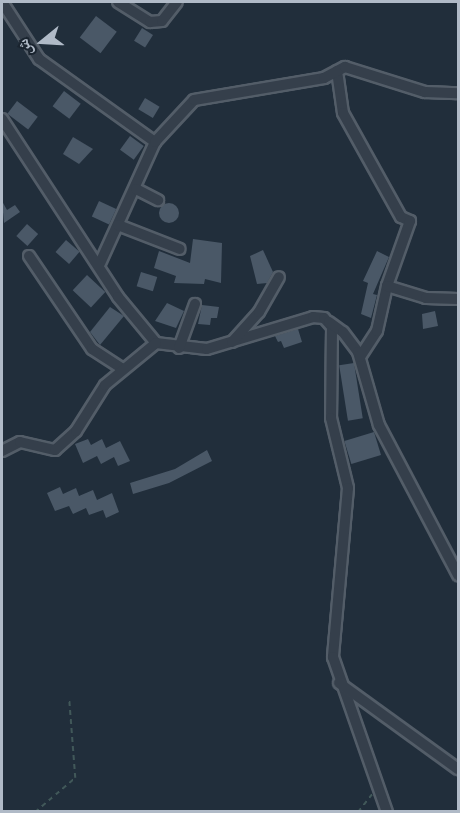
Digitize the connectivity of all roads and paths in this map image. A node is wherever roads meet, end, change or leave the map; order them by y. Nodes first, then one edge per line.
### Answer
1 (2, 2) edge
2 (118, 2) edge
3 (177, 2) edge
4 (337, 71) junction
5 (459, 93) edge
6 (2, 119) edge
7 (155, 142) junction
8 (136, 189) junction
9 (158, 200) dead end
10 (118, 225) junction
11 (180, 249) dead end
12 (29, 256) dead end
13 (99, 263) junction
14 (279, 277) dead end
15 (387, 286) junction
16 (459, 299) edge
17 (195, 304) dead end
18 (328, 322) junction
19 (156, 343) junction
20 (230, 344) junction
21 (179, 348) junction
22 (360, 357) junction
23 (123, 369) junction
24 (2, 451) edge
25 (459, 575) edge
26 (339, 683) junction
27 (69, 700) dead end
28 (459, 769) edge
29 (379, 788) junction
30 (35, 812) edge
31 (358, 812) edge
32 (387, 812) edge

1 - 7 street
2 - 3 street
4 - 5 street
4 - 7 street
4 - 15 street
6 - 13 street
7 - 8 street
8 - 9 street
8 - 10 street
10 - 11 street
10 - 13 street
12 - 23 street
13 - 19 street
14 - 20 street
15 - 16 street
15 - 22 street
17 - 21 street
18 - 20 street
18 - 22 street
18 - 26 street
19 - 21 street
19 - 23 street
20 - 21 street
22 - 25 street
23 - 24 street
26 - 28 street
26 - 29 street
27 - 30 path
29 - 31 path
29 - 32 street

